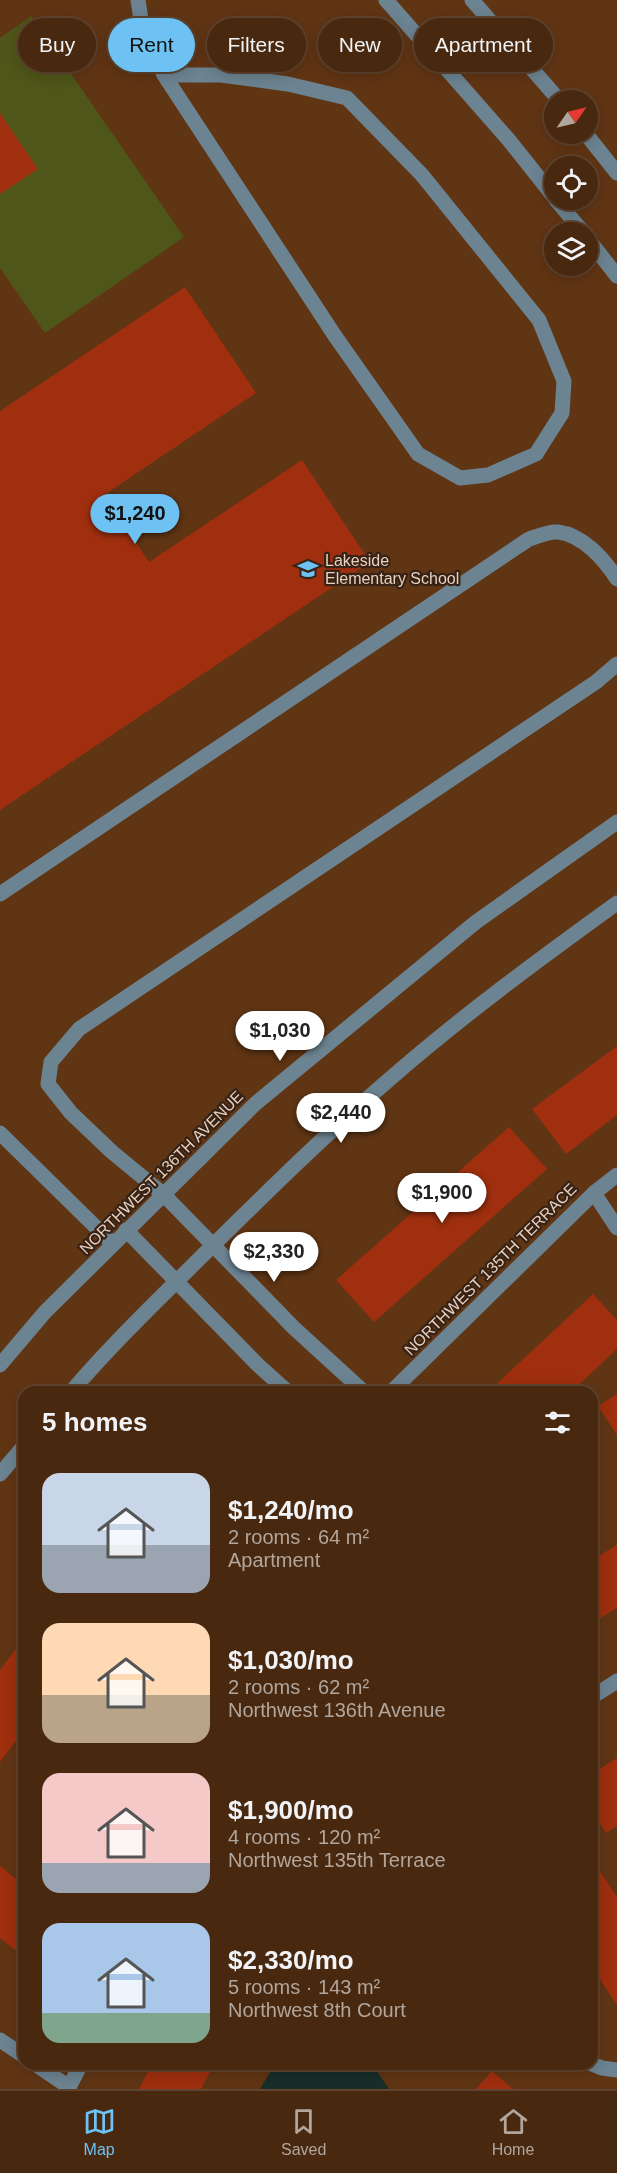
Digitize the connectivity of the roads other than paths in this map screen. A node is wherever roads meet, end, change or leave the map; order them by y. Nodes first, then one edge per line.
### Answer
1 (138, 0) edge
2 (386, 0) edge
3 (472, 0) edge
4 (164, 75) junction
5 (550, 90) edge
6 (594, 144) edge
7 (617, 173) edge
8 (544, 184) edge
9 (565, 210) edge
10 (575, 222) edge
11 (598, 252) edge
12 (617, 276) edge
13 (617, 579) edge
14 (617, 664) edge
15 (617, 822) edge
16 (0, 894) edge
17 (617, 903) edge
18 (0, 1133) edge
19 (617, 1175) edge
20 (594, 1193) junction
21 (163, 1194) junction
22 (617, 1228) edge
23 (126, 1230) junction
24 (113, 1244) junction
25 (213, 1245) junction
26 (177, 1282) junction
27 (0, 1365) edge
28 (76, 1386) edge
29 (282, 1386) edge
30 (357, 1386) edge
31 (397, 1386) edge
32 (18, 1453) edge
33 (0, 1474) edge
34 (617, 1681) edge
35 (598, 1693) edge
36 (0, 2040) edge
37 (18, 2052) edge
38 (43, 2070) edge
39 (78, 2070) edge
40 (68, 2088) edge

1 - 4 street
2 - 8 street
3 - 5 street
4 - 4 street
6 - 7 street
9 - 10 street
11 - 12 street
13 - 16 street
14 - 21 street
15 - 21 street, NORTHWEST 136TH AVENUE
17 - 25 street
18 - 24 street
19 - 20 street, NORTHWEST 135TH TERRACE
20 - 22 street
20 - 31 street, NORTHWEST 135TH TERRACE
21 - 23 street, NORTHWEST 136TH AVENUE
21 - 25 street
23 - 24 street, NORTHWEST 136TH AVENUE
23 - 26 street
24 - 27 street, NORTHWEST 136TH AVENUE
25 - 26 street
25 - 30 street
26 - 28 street
26 - 29 street
32 - 33 street
34 - 35 street
36 - 37 street
38 - 40 street
39 - 40 street

